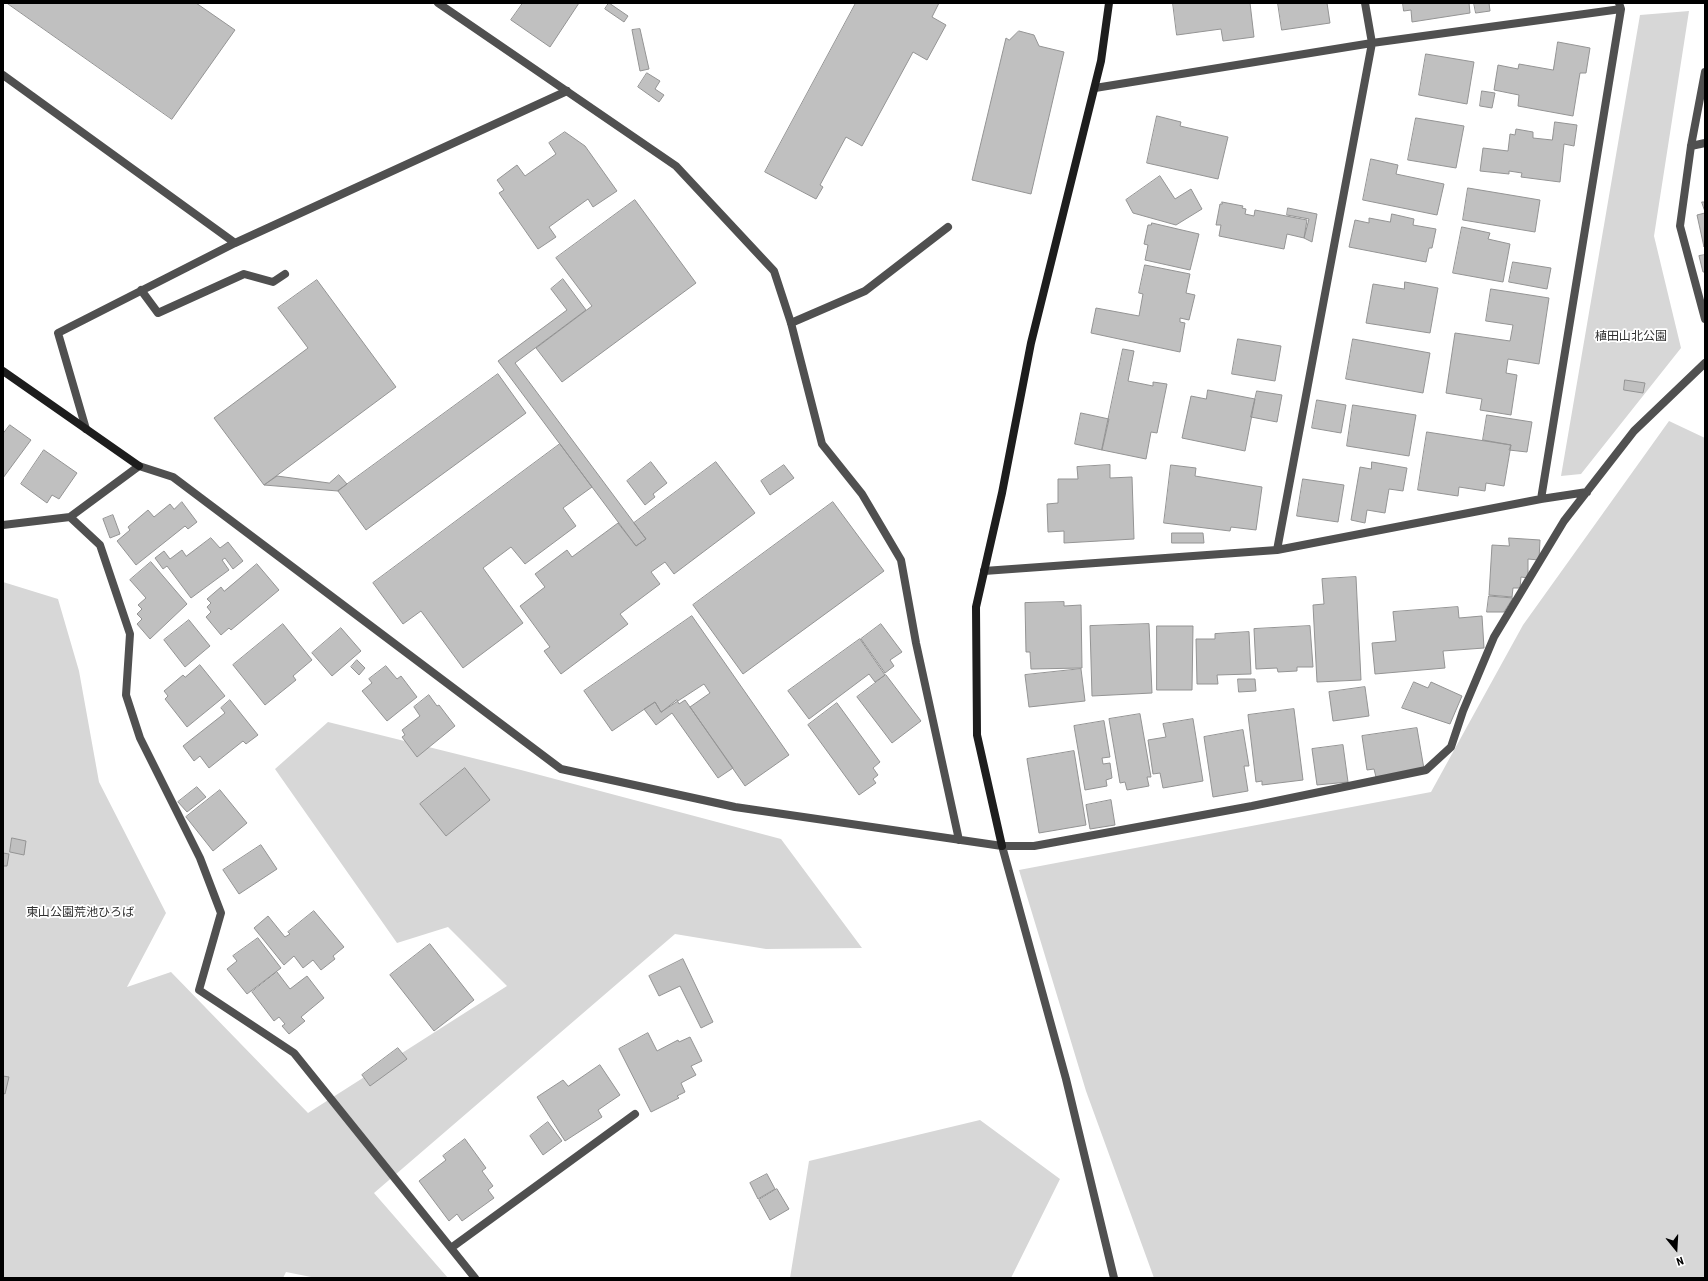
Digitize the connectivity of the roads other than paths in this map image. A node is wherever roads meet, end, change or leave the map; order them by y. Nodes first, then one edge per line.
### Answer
1 (438, 3) edge
2 (1109, 3) edge
3 (1366, 3) edge
4 (1620, 6) edge
5 (1372, 43) junction
6 (1705, 72) edge
7 (3, 75) edge
8 (1095, 88) junction
9 (567, 91) junction
10 (1705, 143) edge
11 (1691, 146) junction
12 (948, 226) dead end
13 (235, 242) junction
14 (285, 274) dead end
15 (141, 290) junction
16 (1705, 319) edge
17 (790, 323) junction
18 (1705, 363) edge
19 (3, 371) edge
20 (86, 429) junction
21 (139, 466) junction
22 (1586, 492) junction
23 (1542, 499) junction
24 (70, 516) junction
25 (3, 525) edge
26 (1276, 550) junction
27 (984, 571) junction
28 (959, 840) junction
29 (1002, 846) junction
30 (635, 1114) dead end
31 (451, 1248) junction
32 (475, 1278) edge
33 (1114, 1278) edge

1 - 9 street
2 - 8 street
3 - 5 street
4 - 5 street
4 - 23 street
5 - 8 street
5 - 26 street
6 - 11 street
7 - 13 street
8 - 27 street
9 - 13 street
9 - 17 street
10 - 11 street
11 - 16 street
12 - 17 street
13 - 15 street
14 - 15 street
15 - 20 street
17 - 28 street
18 - 22 street
19 - 20 street
20 - 21 street
21 - 24 street
21 - 28 street
22 - 23 street
22 - 29 street
23 - 26 street
24 - 25 street
24 - 31 street
26 - 27 street
27 - 29 street
28 - 29 street
29 - 33 street
30 - 31 street
31 - 32 street

